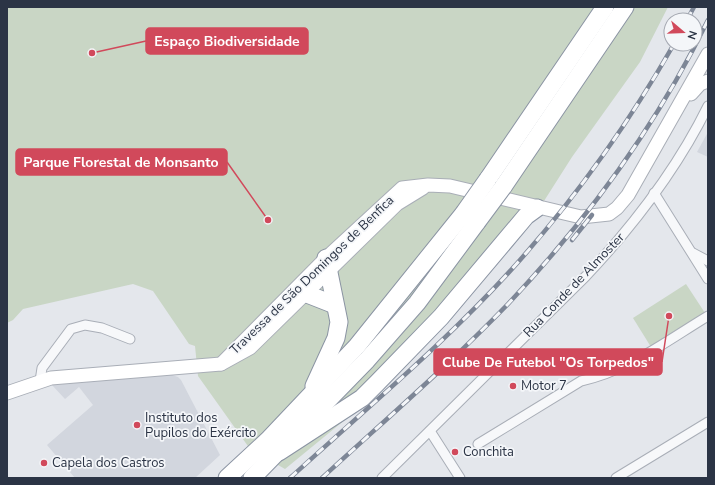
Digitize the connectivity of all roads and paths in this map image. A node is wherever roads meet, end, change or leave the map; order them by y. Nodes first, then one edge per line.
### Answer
1 (605, 7) edge
2 (625, 7) edge
3 (708, 54) edge
4 (708, 68) edge
5 (694, 81) junction
6 (708, 82) edge
7 (680, 105) junction
8 (708, 106) edge
9 (654, 193) junction
10 (537, 208) junction
11 (471, 218) junction
12 (692, 252) junction
13 (708, 261) edge
14 (327, 265) junction
15 (708, 278) edge
16 (307, 294) junction
17 (335, 305) junction
18 (708, 316) edge
19 (130, 339) dead end
20 (221, 364) junction
21 (40, 381) junction
22 (7, 393) edge
23 (308, 398) junction
24 (708, 422) edge
25 (430, 431) junction
26 (478, 444) dead end
27 (279, 452) junction
28 (227, 478) edge
29 (252, 478) edge
30 (382, 478) edge
31 (460, 478) edge
32 (616, 478) edge

1 - 11 highway, bridge
2 - 11 highway, bridge
3 - 5 street
4 - 5 street
5 - 7 street
6 - 7 street
7 - 10 street, Travessa de São Domingos de Benfica
8 - 9 street, Rua Conde de Almoster
9 - 12 street
9 - 25 street, Rua Conde de Almoster
10 - 14 street, Travessa de São Domingos de Benfica
10 - 27 highway
11 - 23 highway
11 - 27 highway
12 - 13 street
12 - 15 street
14 - 16 street, Travessa de São Domingos de Benfica
14 - 17 highway
14 - 20 street, Travessa de São Domingos de Benfica
16 - 17 highway
16 - 20 street, Travessa de São Domingos de Benfica
17 - 23 highway
18 - 26 street
19 - 21 street
20 - 21 street, Travessa de São Domingos de Benfica
21 - 22 street, Travessa de São Domingos de Benfica
23 - 28 highway
24 - 32 street
25 - 30 street, Rua Conde de Almoster
25 - 31 street
27 - 29 highway

